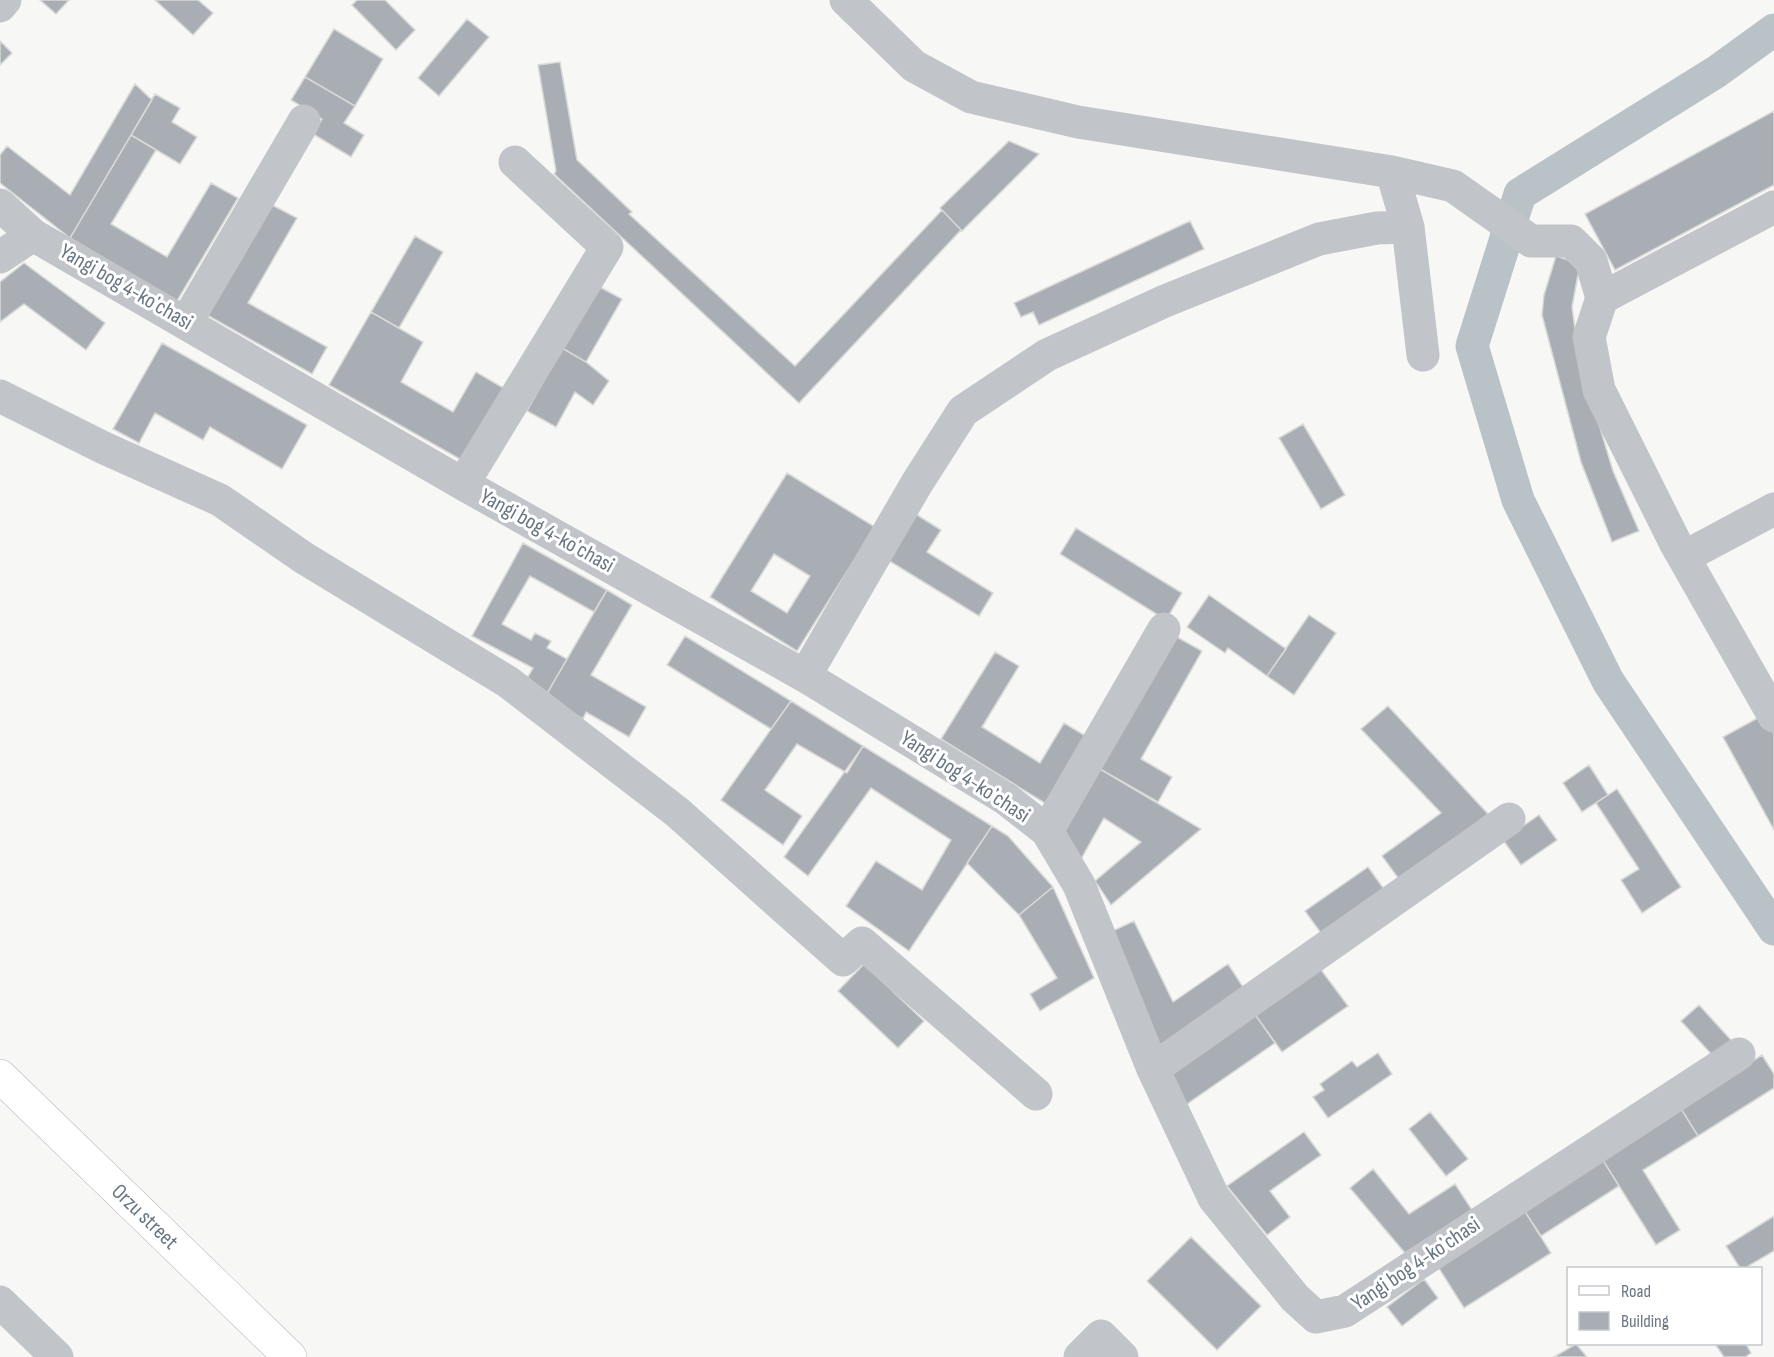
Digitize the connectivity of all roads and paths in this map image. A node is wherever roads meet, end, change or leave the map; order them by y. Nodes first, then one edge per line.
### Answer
1 (5, 0) edge
2 (846, 0) edge
3 (0, 6) edge
4 (304, 121) dead end
5 (515, 162) dead end
6 (1392, 172) junction
7 (0, 205) edge
8 (1774, 207) edge
9 (1408, 227) junction
10 (33, 235) junction
11 (0, 257) edge
12 (1602, 298) junction
13 (187, 321) junction
14 (1423, 355) dead end
15 (0, 396) edge
16 (463, 484) junction
17 (1774, 509) edge
18 (1684, 557) junction
19 (1164, 629) dead end
20 (805, 676) junction
21 (1774, 716) edge
22 (1509, 819) dead end
23 (1047, 831) junction
24 (1739, 1054) dead end
25 (1153, 1069) junction
26 (0, 1076) edge
27 (1036, 1094) dead end
28 (0, 1302) edge
29 (57, 1357) edge
30 (290, 1357) edge
31 (1080, 1357) edge
32 (1122, 1357) edge

1 - 3 street
2 - 6 street
4 - 13 street
5 - 16 street
6 - 9 street
6 - 12 street
7 - 10 street, Yangi bog 4-koʼchasi
8 - 12 street
9 - 14 street
9 - 20 street
10 - 11 street
10 - 13 street, Yangi bog 4-koʼchasi
12 - 18 street
13 - 16 street, Yangi bog 4-koʼchasi
15 - 27 street
16 - 20 street, Yangi bog 4-koʼchasi
17 - 18 street
18 - 21 street
19 - 23 street
20 - 23 street, Yangi bog 4-koʼchasi
22 - 25 street
23 - 25 street, Yangi bog 4-koʼchasi
24 - 25 street, Yangi bog 4-koʼchasi
26 - 30 main road, Orzu street
28 - 29 street
31 - 32 street

